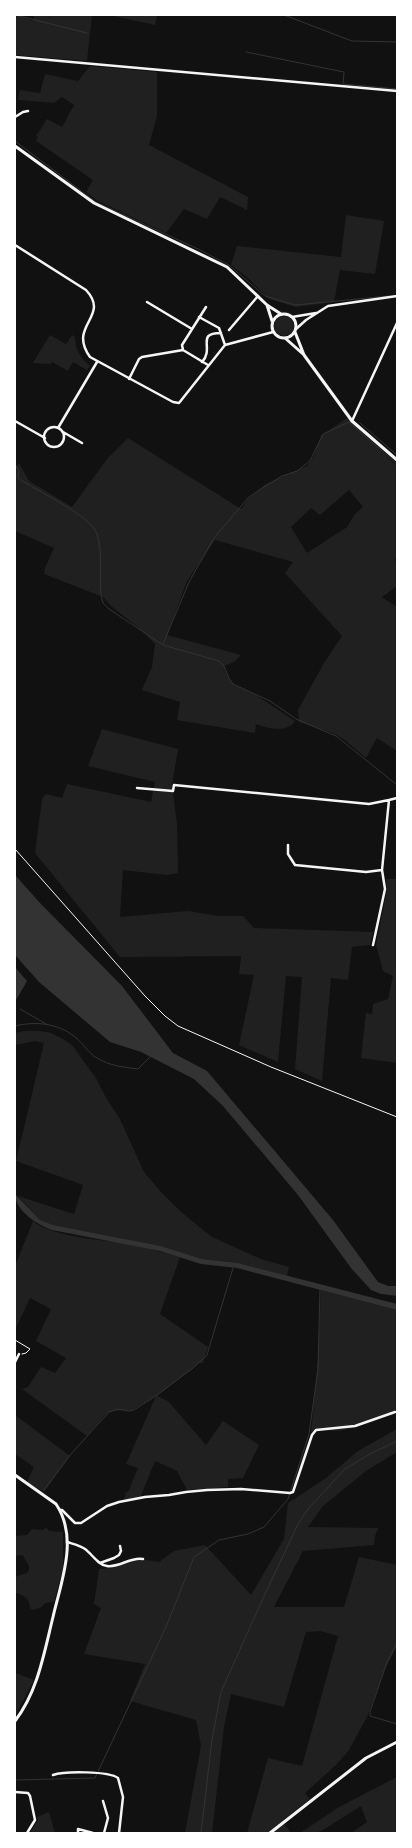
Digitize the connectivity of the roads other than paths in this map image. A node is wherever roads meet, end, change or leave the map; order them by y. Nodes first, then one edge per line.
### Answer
1 (15, 57) edge
2 (397, 91) edge
3 (28, 112) dead end
4 (15, 117) edge
5 (15, 146) edge
6 (15, 245) edge
7 (258, 295) junction
8 (397, 296) edge
9 (147, 302) dead end
10 (267, 305) junction
11 (206, 307) dead end
12 (318, 312) junction
13 (281, 314) junction
14 (199, 317) junction
15 (292, 317) junction
16 (272, 321) junction
17 (397, 323) edge
18 (192, 329) junction
19 (229, 330) dead end
20 (295, 330) junction
21 (273, 332) junction
22 (221, 333) junction
23 (285, 338) junction
24 (225, 345) junction
25 (183, 350) junction
26 (304, 355) junction
27 (97, 362) junction
28 (202, 362) junction
29 (208, 365) junction
30 (129, 379) junction
31 (15, 421) edge
32 (352, 421) junction
33 (58, 428) junction
34 (62, 432) junction
35 (45, 438) junction
36 (82, 443) dead end
37 (397, 460) edge
38 (137, 788) dead end
39 (397, 798) edge
40 (389, 800) junction
41 (288, 845) dead end
42 (382, 870) junction
43 (373, 945) dead end
44 (20, 1354) road end
45 (15, 1362) edge
46 (395, 1412) dead end
47 (15, 1476) edge
48 (60, 1510) junction
49 (66, 1542) junction
50 (120, 1546) dead end
51 (143, 1559) dead end
52 (100, 1563) junction
53 (15, 1721) edge
54 (397, 1742) edge
55 (53, 1775) dead end
56 (15, 1792) edge
57 (103, 1801) dead end
58 (27, 1833) edge
59 (78, 1833) edge
60 (93, 1833) edge
61 (104, 1833) edge
62 (118, 1833) edge
63 (270, 1833) edge

1 - 2 street
3 - 4 street
5 - 7 main road
6 - 27 street
7 - 10 main road
7 - 19 street
8 - 12 street
9 - 18 street
10 - 13 main road
10 - 16 main road
11 - 14 street
12 - 15 street
12 - 20 street
13 - 15 main road
13 - 16 main road
14 - 18 street
14 - 22 street
15 - 20 main road
16 - 21 main road
17 - 32 street
18 - 25 street
20 - 23 main road
20 - 26 main road
21 - 23 main road
21 - 24 street
22 - 24 street
22 - 28 street
23 - 26 main road
24 - 29 street
25 - 28 street
25 - 30 street
26 - 32 main road
27 - 30 street
27 - 33 street
28 - 29 street
29 - 30 street
31 - 35 street
32 - 37 main road
33 - 34 street
33 - 35 street
34 - 35 street
34 - 36 street
38 - 40 street
39 - 40 street
40 - 42 street
41 - 42 street
42 - 43 street
44 - 45 street
46 - 48 street
47 - 48 main road
48 - 49 main road
49 - 52 street
49 - 53 main road
50 - 52 street
51 - 52 street
54 - 63 main road
55 - 62 street
56 - 58 street
57 - 61 street
59 - 60 street

